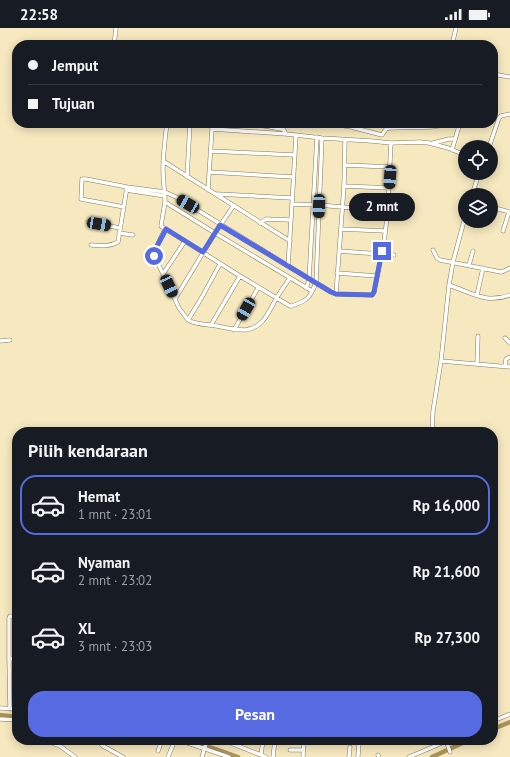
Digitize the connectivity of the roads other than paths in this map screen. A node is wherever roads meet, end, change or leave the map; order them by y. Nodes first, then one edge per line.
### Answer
1 (116, 28) edge
2 (456, 28) edge
3 (115, 40) edge
4 (453, 40) edge
5 (498, 75) edge
6 (510, 77) edge
7 (510, 114) edge
8 (498, 121) edge
9 (166, 128) edge
10 (190, 128) edge
11 (276, 128) edge
12 (355, 128) edge
13 (387, 128) edge
14 (458, 128) edge
15 (495, 128) edge
16 (212, 129) joint
17 (286, 134) junction
18 (296, 135) junction
19 (382, 135) junction
20 (317, 137) junction
21 (322, 138) junction
22 (345, 140) junction
23 (455, 140) junction
24 (491, 140) edge
25 (380, 142) junction
26 (391, 143) junction
27 (433, 144) junction
28 (452, 150) junction
29 (211, 151) junction
30 (458, 152) edge
31 (294, 155) junction
32 (163, 162) junction
33 (345, 165) junction
34 (390, 166) junction
35 (209, 172) junction
36 (187, 177) junction
37 (293, 177) junction
38 (344, 186) junction
39 (389, 188) junction
40 (127, 189) junction
41 (208, 190) junction
42 (165, 194) junction
43 (215, 194) junction
44 (292, 198) junction
45 (165, 202) junction
46 (292, 204) junction
47 (234, 205) junction
48 (314, 205) junction
49 (319, 206) junction
50 (124, 207) junction
51 (342, 208) junction
52 (498, 209) edge
53 (387, 211) junction
54 (509, 212) edge
55 (291, 220) junction
56 (88, 222) dead end
57 (260, 223) junction
58 (220, 225) junction
59 (120, 228) junction
60 (462, 228) edge
61 (166, 229) junction
62 (341, 229) junction
63 (386, 231) junction
64 (503, 231) dead end
65 (119, 233) junction
66 (215, 233) junction
67 (133, 235) dead end
68 (185, 241) junction
69 (290, 241) junction
70 (91, 245) dead end
71 (433, 250) dead end
72 (340, 251) junction
73 (473, 251) dead end
74 (203, 252) junction
75 (382, 254) junction
76 (394, 255) dead end
77 (453, 262) junction
78 (220, 264) junction
79 (469, 265) junction
80 (288, 266) junction
81 (483, 268) junction
82 (510, 268) edge
83 (337, 273) junction
84 (163, 274) junction
85 (240, 276) junction
86 (378, 276) junction
87 (290, 278) junction
88 (309, 280) junction
89 (316, 283) junction
90 (449, 287) junction
91 (258, 288) junction
92 (306, 288) junction
93 (312, 292) junction
94 (336, 294) junction
95 (477, 295) junction
96 (510, 295) edge
97 (277, 298) junction
98 (175, 299) junction
99 (188, 320) junction
100 (211, 325) junction
101 (234, 330) junction
102 (478, 336) dead end
103 (505, 338) dead end
104 (10, 340) dead end
105 (0, 341) edge
106 (510, 343) edge
107 (510, 357) edge
108 (440, 361) junction
109 (477, 364) junction
110 (505, 366) junction
111 (510, 367) edge
112 (432, 427) edge
113 (12, 616) edge
114 (9, 658) junction
115 (12, 658) edge
116 (0, 708) edge
117 (10, 708) joint
118 (510, 714) edge
119 (0, 719) edge
120 (12, 720) edge
121 (498, 720) edge
122 (57, 745) edge
123 (102, 745) edge
124 (160, 745) edge
125 (173, 745) edge
126 (195, 745) edge
127 (206, 745) edge
128 (235, 745) edge
129 (262, 745) edge
130 (274, 745) edge
131 (304, 745) edge
132 (359, 745) edge
133 (438, 745) edge
134 (448, 745) edge
135 (350, 747) dead end
136 (205, 748) junction
137 (290, 750) dead end
138 (303, 750) junction
139 (158, 751) dead end
140 (450, 751) dead end
141 (261, 755) junction
142 (358, 756) edge
143 (75, 757) edge
144 (123, 757) edge
145 (168, 757) edge
146 (202, 757) edge
147 (229, 757) edge
148 (266, 757) edge
149 (273, 757) edge
150 (303, 757) edge
151 (349, 757) edge
152 (409, 757) edge

1 - 3 street
2 - 4 street
5 - 6 street
7 - 8 street
9 - 32 street
10 - 36 street
11 - 17 street
12 - 19 street
13 - 19 street
14 - 23 street
15 - 24 street
16 - 17 street
16 - 29 street
17 - 18 street
18 - 20 street
18 - 31 street
19 - 25 street
20 - 21 street
20 - 48 street
21 - 22 street
21 - 49 street
22 - 25 street
22 - 33 street
23 - 27 street
23 - 28 street
25 - 26 street
26 - 27 street
26 - 34 street
27 - 28 street
28 - 30 street
29 - 31 street
29 - 35 street
31 - 37 street
32 - 36 street
32 - 42 street
33 - 34 street
33 - 38 street
34 - 39 street
35 - 37 street
35 - 41 street
36 - 41 street
37 - 44 street
38 - 39 street
38 - 51 street
39 - 53 street
40 - 42 street
40 - 50 street
40 - 50 street
41 - 43 street
42 - 45 street
42 - 58 street
43 - 44 street
43 - 47 street
44 - 46 street
45 - 61 street
45 - 66 street
46 - 48 street
46 - 55 street
47 - 57 street
47 - 58 street
48 - 49 street
48 - 88 street
49 - 51 street
49 - 89 street
50 - 59 street
51 - 53 street
51 - 62 street
52 - 54 street
53 - 63 street
54 - 64 street
55 - 57 street
55 - 69 street
56 - 59 street
57 - 69 street
58 - 66 street
58 - 80 street
59 - 65 street
60 - 77 street
61 - 68 street
61 - 84 street
62 - 63 street
62 - 72 street
63 - 75 street
65 - 67 street
65 - 70 street
66 - 74 street
66 - 87 street
68 - 74 street
68 - 84 street
69 - 80 street
71 - 77 street
72 - 75 street
72 - 83 street
73 - 79 street
74 - 78 street
74 - 98 street
75 - 76 street
75 - 86 street
77 - 79 street
77 - 90 street
78 - 85 street
78 - 99 street
79 - 81 street
80 - 88 street
81 - 82 street
81 - 95 street
83 - 86 street
83 - 94 street
84 - 98 street
85 - 91 street
85 - 100 street
86 - 94 street
87 - 92 street
87 - 97 street
88 - 89 street
88 - 92 street
89 - 93 street
89 - 94 street
90 - 95 street
90 - 108 street
91 - 97 street
91 - 101 street
92 - 93 street
93 - 97 street
95 - 96 street
97 - 101 street
98 - 99 street
99 - 100 street
100 - 101 street
102 - 109 street
103 - 106 street
104 - 105 street
107 - 110 street
108 - 109 street
108 - 112 street
109 - 110 street
110 - 111 street
113 - 114 street
114 - 115 street
114 - 117 street
116 - 117 street
118 - 121 street
119 - 120 street
122 - 143 street
123 - 144 street
124 - 139 street
125 - 145 street
126 - 136 street
127 - 136 street
128 - 141 street
129 - 141 street
130 - 149 street
131 - 138 street
132 - 142 street
133 - 152 street
134 - 140 street
135 - 151 street
136 - 146 street
136 - 147 street
137 - 138 street
138 - 150 street
141 - 148 street

